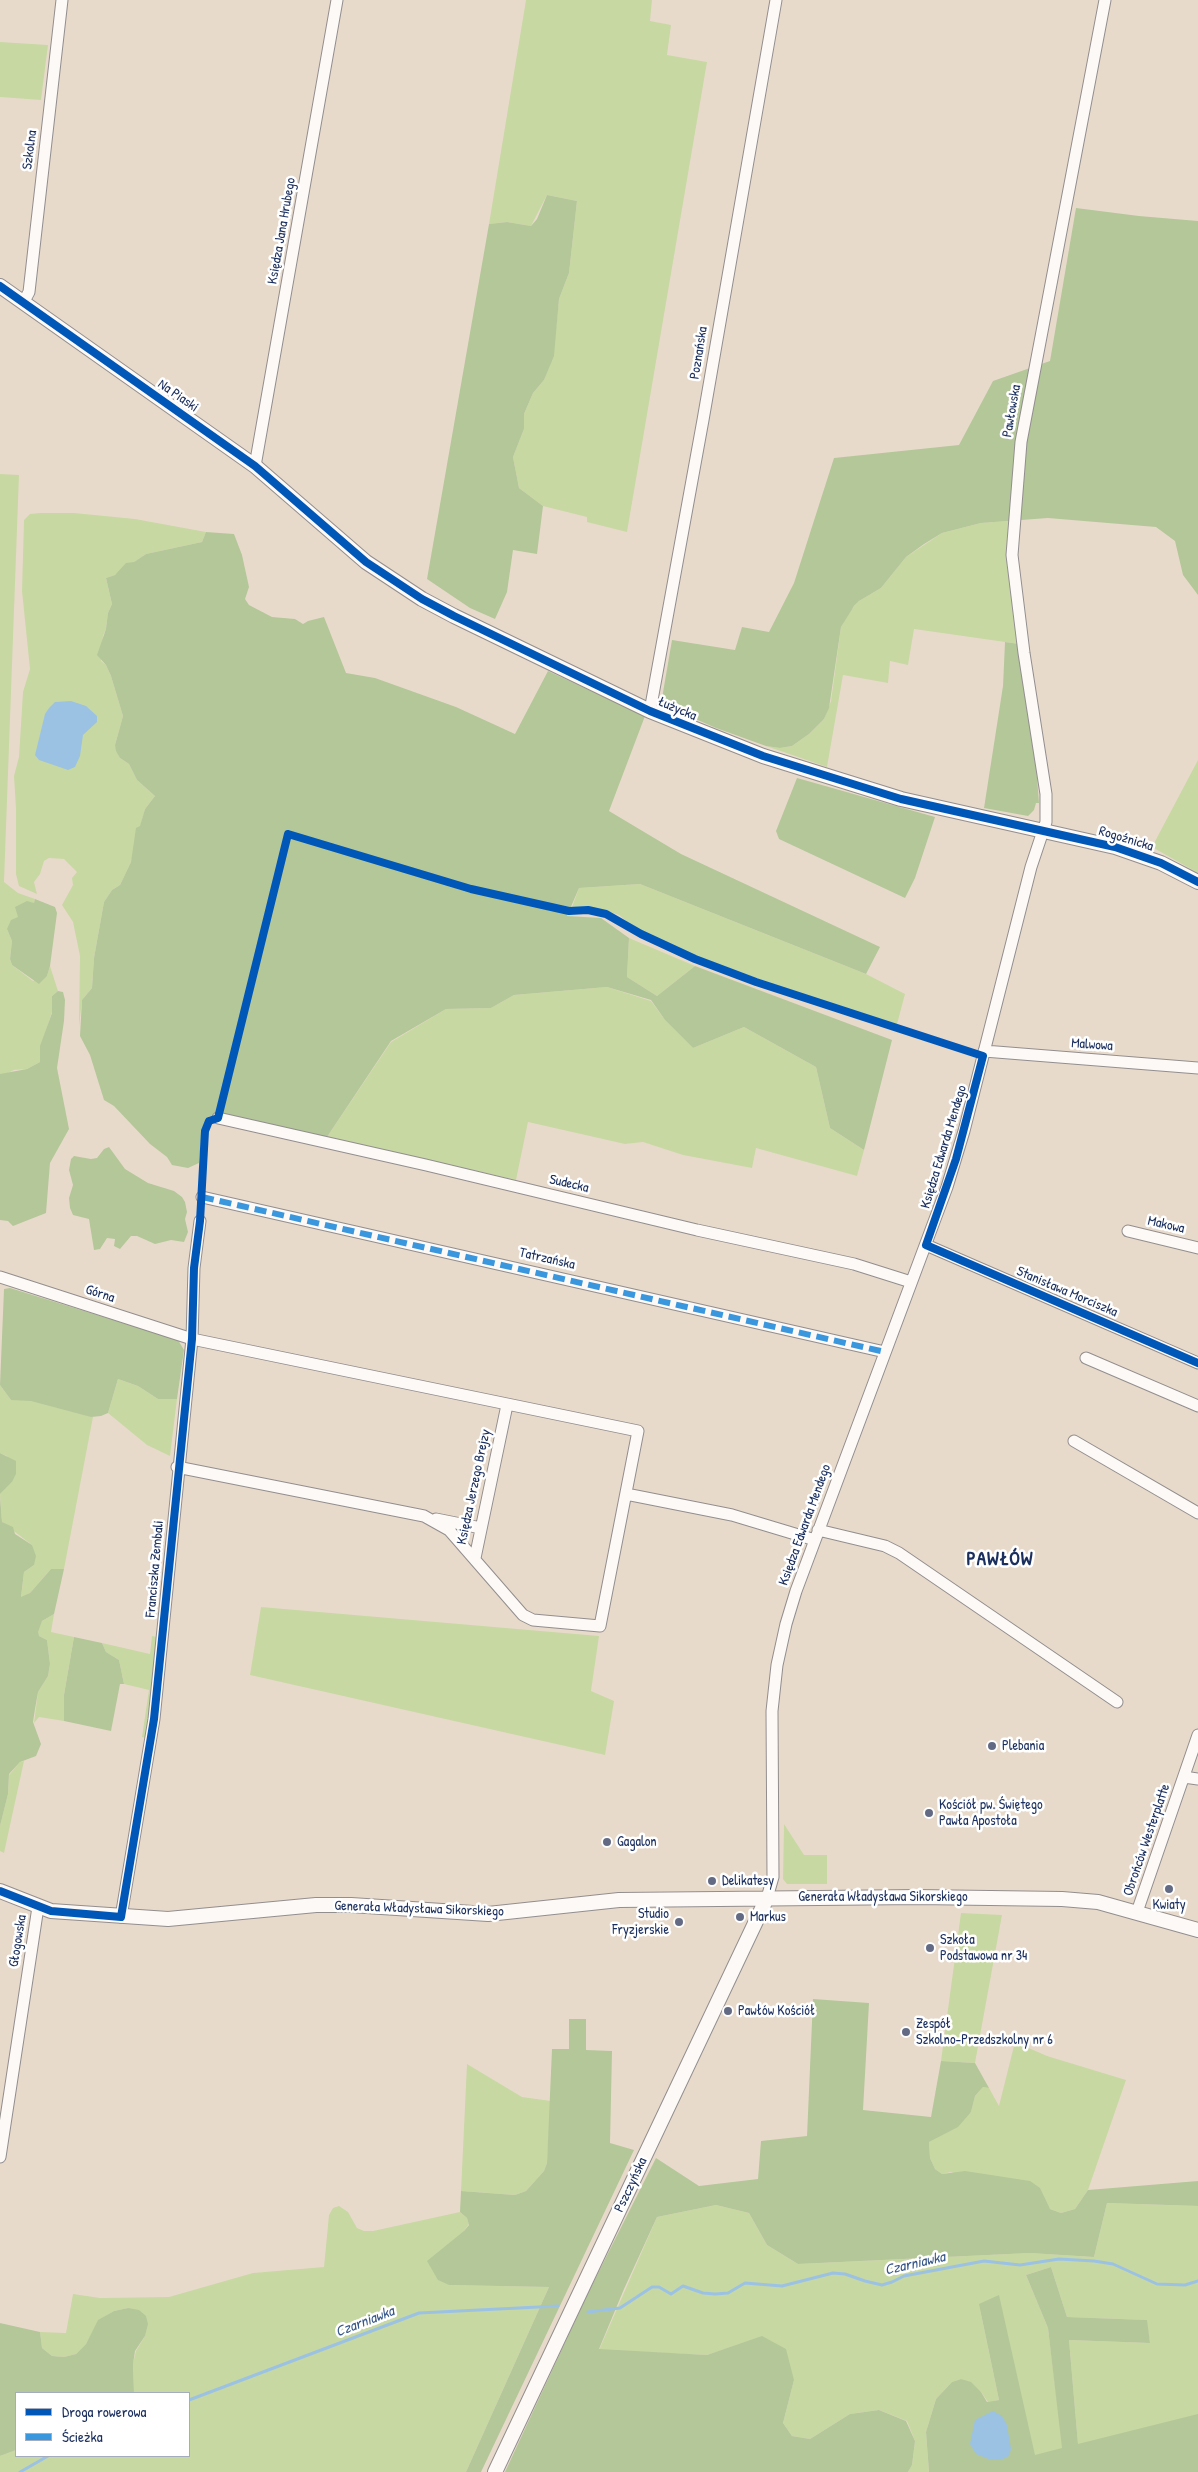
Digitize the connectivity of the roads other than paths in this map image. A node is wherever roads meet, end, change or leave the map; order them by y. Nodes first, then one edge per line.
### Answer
1 (62, 0) edge
2 (337, 0) edge
3 (776, 0) edge
4 (1105, 0) edge
5 (0, 286) edge
6 (23, 303) junction
7 (255, 466) junction
8 (334, 536) joint
9 (650, 711) junction
10 (1042, 831) junction
11 (1198, 882) edge
12 (984, 1051) junction
13 (1198, 1068) edge
14 (218, 1118) dead end
15 (202, 1197) dead end
16 (200, 1221) dead end
17 (1128, 1231) dead end
18 (926, 1245) junction
19 (1198, 1248) edge
20 (0, 1277) edge
21 (911, 1282) junction
22 (192, 1339) junction
23 (885, 1352) junction
24 (1086, 1358) dead end
25 (1198, 1363) edge
26 (507, 1405) junction
27 (1198, 1406) edge
28 (1074, 1441) dead end
29 (177, 1467) junction
30 (626, 1494) junction
31 (1198, 1513) edge
32 (424, 1516) junction
33 (481, 1528) junction
34 (817, 1535) junction
35 (475, 1558) junction
36 (1117, 1702) dead end
37 (1198, 1735) edge
38 (1184, 1777) junction
39 (1198, 1779) edge
40 (0, 1891) edge
41 (767, 1898) junction
42 (38, 1907) junction
43 (1137, 1912) junction
44 (121, 1917) junction
45 (1198, 1930) edge
46 (0, 2157) edge
47 (495, 2472) edge

1 - 6 street, Szkolna
2 - 7 street, Księdza Jana Hrubego
3 - 9 street, Poznańska
4 - 10 street, Pawłowska
5 - 6 street, Na Piaski
6 - 7 street, Na Piaski
7 - 8 street, Na Piaski
8 - 9 street, Łużycka
9 - 10 street, Łużycka
10 - 11 street, Rogoźnicka
10 - 12 street, Księdza Edwarda Mendego
12 - 13 street, Malwowa
12 - 18 street, Księdza Edwarda Mendego
14 - 21 street, Sudecka
15 - 23 street, Tatrzańska
16 - 22 street, Franciszka Zembali
17 - 19 street, Makowa
18 - 21 street, Księdza Edwarda Mendego
18 - 25 street, Stanisława Morciszka
20 - 22 street, Górna
21 - 23 street, Księdza Edwarda Mendego
22 - 26 street, Księdza Jerzego Brejzy
22 - 29 street, Franciszka Zembali
23 - 34 street, Księdza Edwarda Mendego
24 - 27 street
26 - 30 street, Księdza Jerzego Brejzy
26 - 33 street, Księdza Jerzego Brejzy
28 - 31 street
29 - 32 street
29 - 44 street, Franciszka Zembali
30 - 34 street
30 - 35 street, Księdza Jerzego Brejzy
32 - 33 street
32 - 35 street
33 - 35 street, Księdza Jerzego Brejzy
34 - 36 street
34 - 41 street, Księdza Edwarda Mendego
37 - 38 street, Obrońców Westerplatte
38 - 39 street, Obrońców Westerplatte
38 - 43 street, Obrońców Westerplatte
40 - 42 street, Generała Władysława Sikorskiego
41 - 43 street, Generała Władysława Sikorskiego
41 - 44 street, Generała Władysława Sikorskiego
41 - 47 street, Pszczyńska
42 - 44 street, Generała Władysława Sikorskiego
42 - 46 street, Głogowska
43 - 45 street, Generała Władysława Sikorskiego

